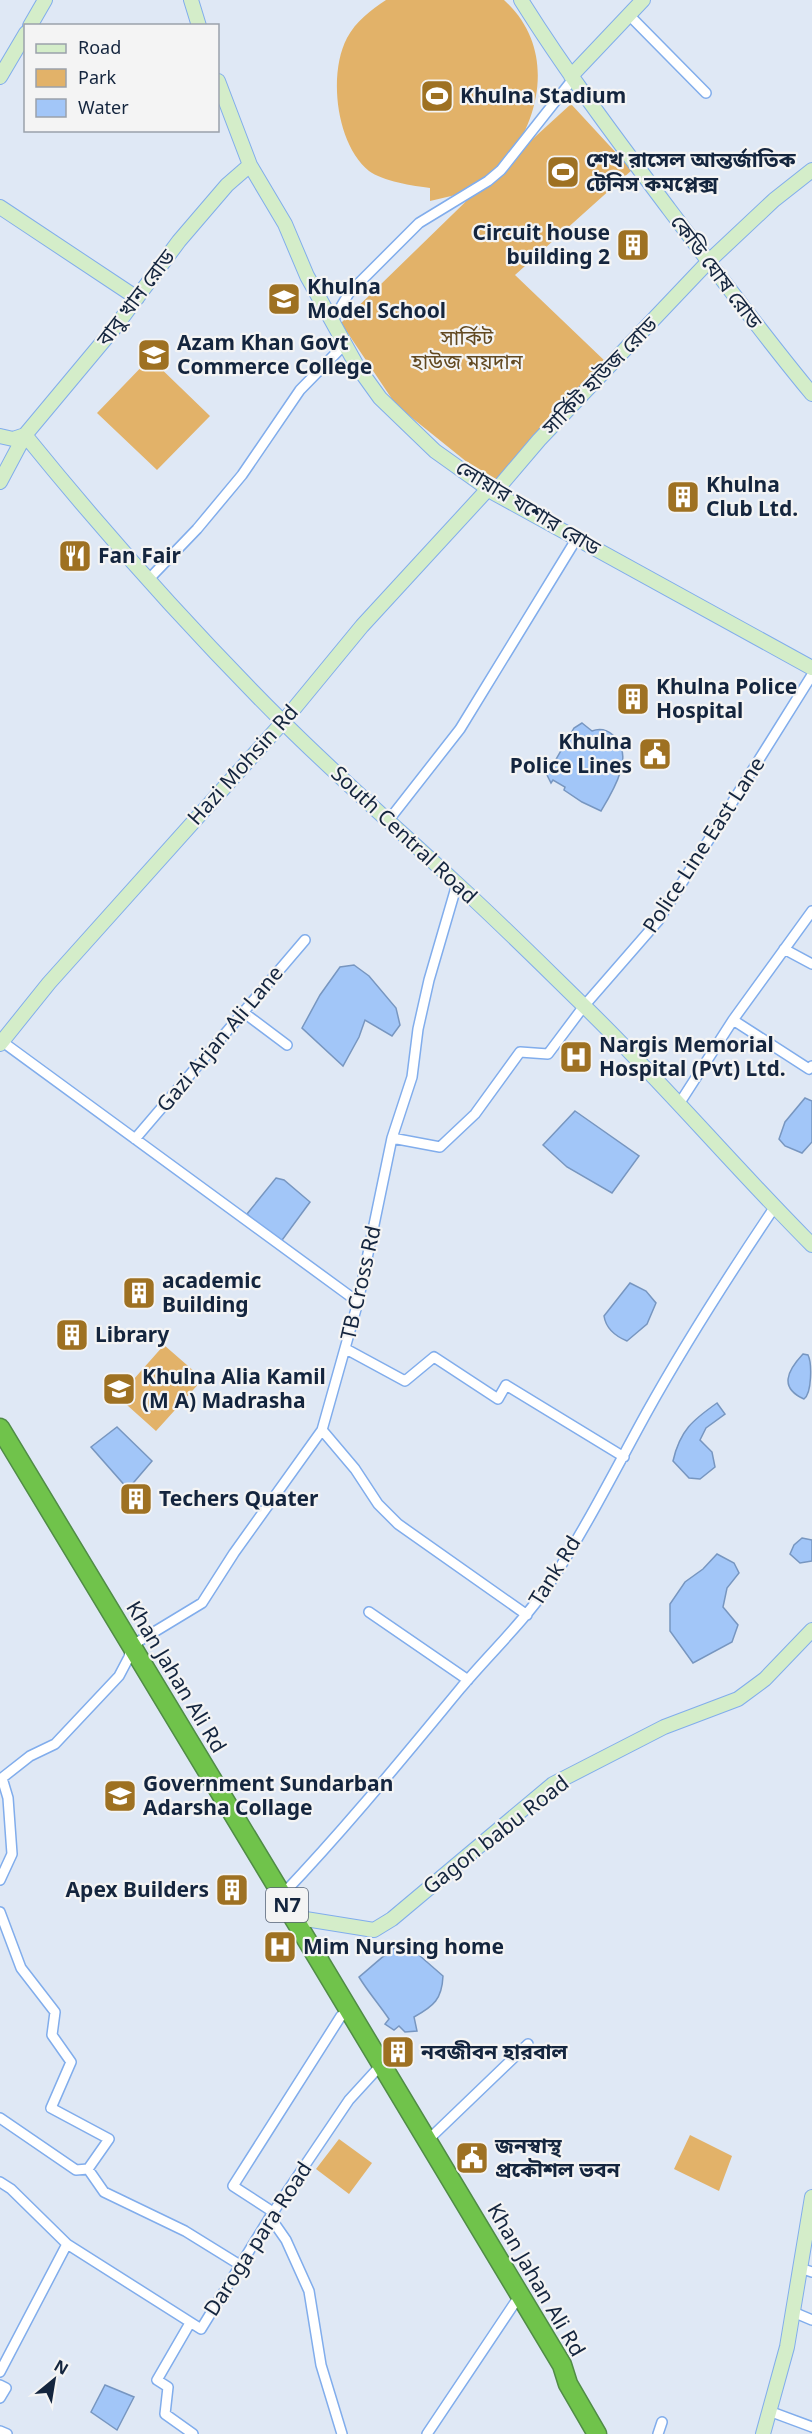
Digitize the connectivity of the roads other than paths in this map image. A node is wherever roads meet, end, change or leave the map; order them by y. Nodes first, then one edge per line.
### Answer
1 (44, 0) edge
2 (191, 0) edge
3 (521, 0) edge
4 (643, 0) edge
5 (629, 15) junction
6 (31, 24) edge
7 (198, 24) edge
8 (24, 36) edge
9 (0, 77) edge
10 (572, 78) junction
11 (219, 84) edge
12 (706, 93) dead end
13 (250, 165) junction
14 (812, 170) edge
15 (0, 207) edge
16 (708, 262) junction
17 (137, 298) junction
18 (332, 322) junction
19 (345, 345) junction
20 (812, 394) edge
21 (25, 435) junction
22 (0, 436) edge
23 (0, 482) edge
24 (491, 491) junction
25 (577, 538) junction
26 (148, 580) junction
27 (812, 668) edge
28 (812, 675) edge
29 (283, 723) junction
30 (388, 821) junction
31 (457, 884) junction
32 (812, 911) edge
33 (305, 940) dead end
34 (784, 949) junction
35 (812, 964) edge
36 (584, 1006) junction
37 (243, 1012) junction
38 (733, 1020) junction
39 (1, 1042) edge
40 (287, 1046) dead end
41 (812, 1066) edge
42 (679, 1104) junction
43 (392, 1138) junction
44 (135, 1139) junction
45 (774, 1208) junction
46 (812, 1245) edge
47 (358, 1302) junction
48 (346, 1349) junction
49 (0, 1428) edge
50 (322, 1430) junction
51 (0, 1447) edge
52 (624, 1458) junction
53 (369, 1612) dead end
54 (527, 1615) junction
55 (812, 1630) edge
56 (130, 1652) junction
57 (468, 1680) junction
58 (1, 1777) edge
59 (0, 1880) edge
60 (282, 1895) junction
61 (0, 1912) edge
62 (293, 1917) junction
63 (341, 2016) junction
64 (528, 2043) dead end
65 (378, 2068) junction
66 (0, 2118) edge
67 (427, 2141) junction
68 (88, 2169) junction
69 (0, 2182) edge
70 (812, 2197) edge
71 (272, 2215) junction
72 (67, 2244) junction
73 (240, 2265) junction
74 (806, 2270) edge
75 (517, 2300) junction
76 (793, 2312) junction
77 (812, 2319) edge
78 (190, 2323) junction
79 (0, 2372) edge
80 (0, 2385) edge
81 (0, 2398) edge
82 (769, 2411) junction
83 (662, 2422) dead end
84 (812, 2427) edge
85 (0, 2431) edge
86 (7, 2434) edge
87 (193, 2434) edge
88 (342, 2434) edge
89 (427, 2434) edge
90 (597, 2434) edge
91 (658, 2434) edge
92 (763, 2434) edge

1 - 6 street
2 - 7 street
3 - 10 street, কেডি ঘোষ রোড
4 - 5 street
5 - 10 street
5 - 12 street
8 - 9 street
10 - 16 street, কেডি ঘোষ রোড
10 - 18 street
11 - 13 street, লোয়ার যশোর রোড
13 - 17 street, বাবু খান রোড
13 - 18 street, লোয়ার যশোর রোড
14 - 16 street, সার্কিট হাউজ রোড
15 - 17 street
16 - 20 street, কেডি ঘোষ রোড
16 - 24 street, সার্কিট হাউজ রোড
17 - 21 street, বাবু খান রোড
18 - 19 street, লোয়ার যশোর রোড
19 - 24 street, লোয়ার যশোর রোড
19 - 26 street
21 - 22 street
21 - 23 street, বাবু খান রোড
21 - 26 street, South Central Road
24 - 25 street, লোয়ার যশোর রোড
24 - 29 street, Hazi Mohsin Rd
25 - 27 street, লোয়ার যশোর রোড
25 - 30 street
26 - 29 street, South Central Road
28 - 36 street, Police Line East Lane
29 - 30 street, South Central Road
29 - 39 street, Hazi Mohsin Rd
30 - 31 street, South Central Road
31 - 36 street, South Central Road
31 - 43 street, TB Cross Rd
32 - 34 street
33 - 37 street, Gazi Arjan Ali Lane
34 - 35 street
34 - 38 street
36 - 42 street, South Central Road
36 - 43 street, Police Line East Lane
37 - 40 street
37 - 44 street, Gazi Arjan Ali Lane
38 - 41 street
38 - 42 street
39 - 44 street
42 - 45 street, South Central Road
43 - 47 street, TB Cross Rd
44 - 47 street
45 - 46 street, South Central Road
45 - 52 street, Tank Rd
47 - 48 street, TB Cross Rd
48 - 50 street, TB Cross Rd
48 - 52 street
49 - 56 highway, Khan Jahan Ali Rd / N7
50 - 54 street
50 - 56 street, TB Cross Rd
51 - 56 highway, Khan Jahan Ali Rd / N7
52 - 54 street, Tank Rd
53 - 57 street
54 - 57 street, Tank Rd
55 - 62 street, Gagon babu Road
56 - 58 street
56 - 60 highway, Khan Jahan Ali Rd / N7
56 - 63 highway, Khan Jahan Ali Rd / N7
57 - 60 street, Tank Rd
58 - 59 street
60 - 62 highway, Khan Jahan Ali Rd / N7
61 - 68 street
62 - 65 highway, Khan Jahan Ali Rd / N7
63 - 65 highway, Khan Jahan Ali Rd / N7
63 - 71 street
64 - 67 street
65 - 67 highway, Khan Jahan Ali Rd / N7
65 - 71 street, Daroga para Road
65 - 75 highway, Khan Jahan Ali Rd / N7
66 - 68 street
67 - 75 highway, Khan Jahan Ali Rd / N7
68 - 73 street
69 - 72 street, Daroga para Road
70 - 74 street
71 - 73 street, Daroga para Road
71 - 88 street
72 - 78 street, Daroga para Road
72 - 79 street
73 - 78 street, Daroga para Road
74 - 76 street
75 - 89 street
75 - 90 highway, Khan Jahan Ali Rd / N7
76 - 77 street
76 - 82 street
78 - 87 street
80 - 81 street
82 - 84 street
82 - 92 street
83 - 91 street
85 - 86 street

